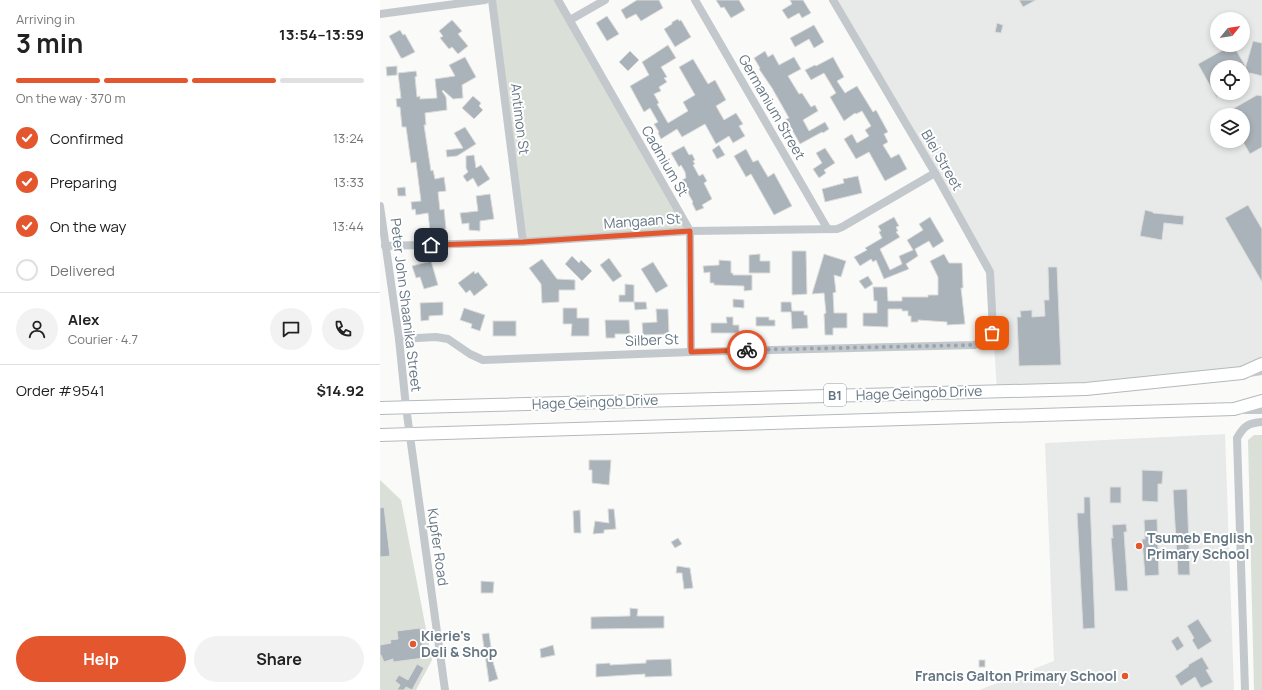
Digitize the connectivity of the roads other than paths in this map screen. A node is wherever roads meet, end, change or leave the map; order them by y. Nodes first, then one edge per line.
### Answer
1 (484, 0) edge
2 (492, 0) edge
3 (558, 0) edge
4 (605, 0) edge
5 (695, 0) edge
6 (833, 0) edge
7 (380, 14) edge
8 (570, 20) junction
9 (934, 173) junction
10 (380, 206) edge
11 (827, 228) junction
12 (690, 231) junction
13 (523, 242) junction
14 (385, 246) junction
15 (399, 339) junction
16 (984, 341) joint
17 (691, 352) junction
18 (1262, 364) edge
19 (1262, 371) edge
20 (1242, 374) junction
21 (1262, 401) edge
22 (406, 407) junction
23 (380, 408) edge
24 (1234, 409) junction
25 (1262, 410) edge
26 (1262, 422) edge
27 (410, 434) junction
28 (380, 435) edge
29 (445, 690) edge
30 (1244, 690) edge

1 - 7 street
2 - 13 street, Antimon St
3 - 8 street, Cadmium St
4 - 8 street
5 - 11 street, Germanium Street
6 - 9 street, Blei Street
8 - 12 street, Cadmium St
9 - 11 street, Mangaan St
9 - 16 street, Blei Street
10 - 14 street, Peter John Shaanika Street
11 - 12 street, Mangaan St
12 - 13 street, Mangaan St
12 - 17 street, Cadmium St
13 - 14 street, Mangaan St
14 - 15 street, Peter John Shaanika Street
15 - 17 street, Silber St
15 - 22 street, Peter John Shaanika Street
16 - 17 street, Silber St
18 - 20 highway, Hage Geingob Drive / B1
19 - 20 street
20 - 22 highway, Hage Geingob Drive / B1
21 - 24 highway, Hage Geingob Drive / B1
22 - 23 highway, B1
22 - 27 street, Kupfer Road
24 - 25 street
24 - 27 highway, Hage Geingob Drive / B1
26 - 30 street
27 - 28 highway, B1
27 - 29 street, Kupfer Road

